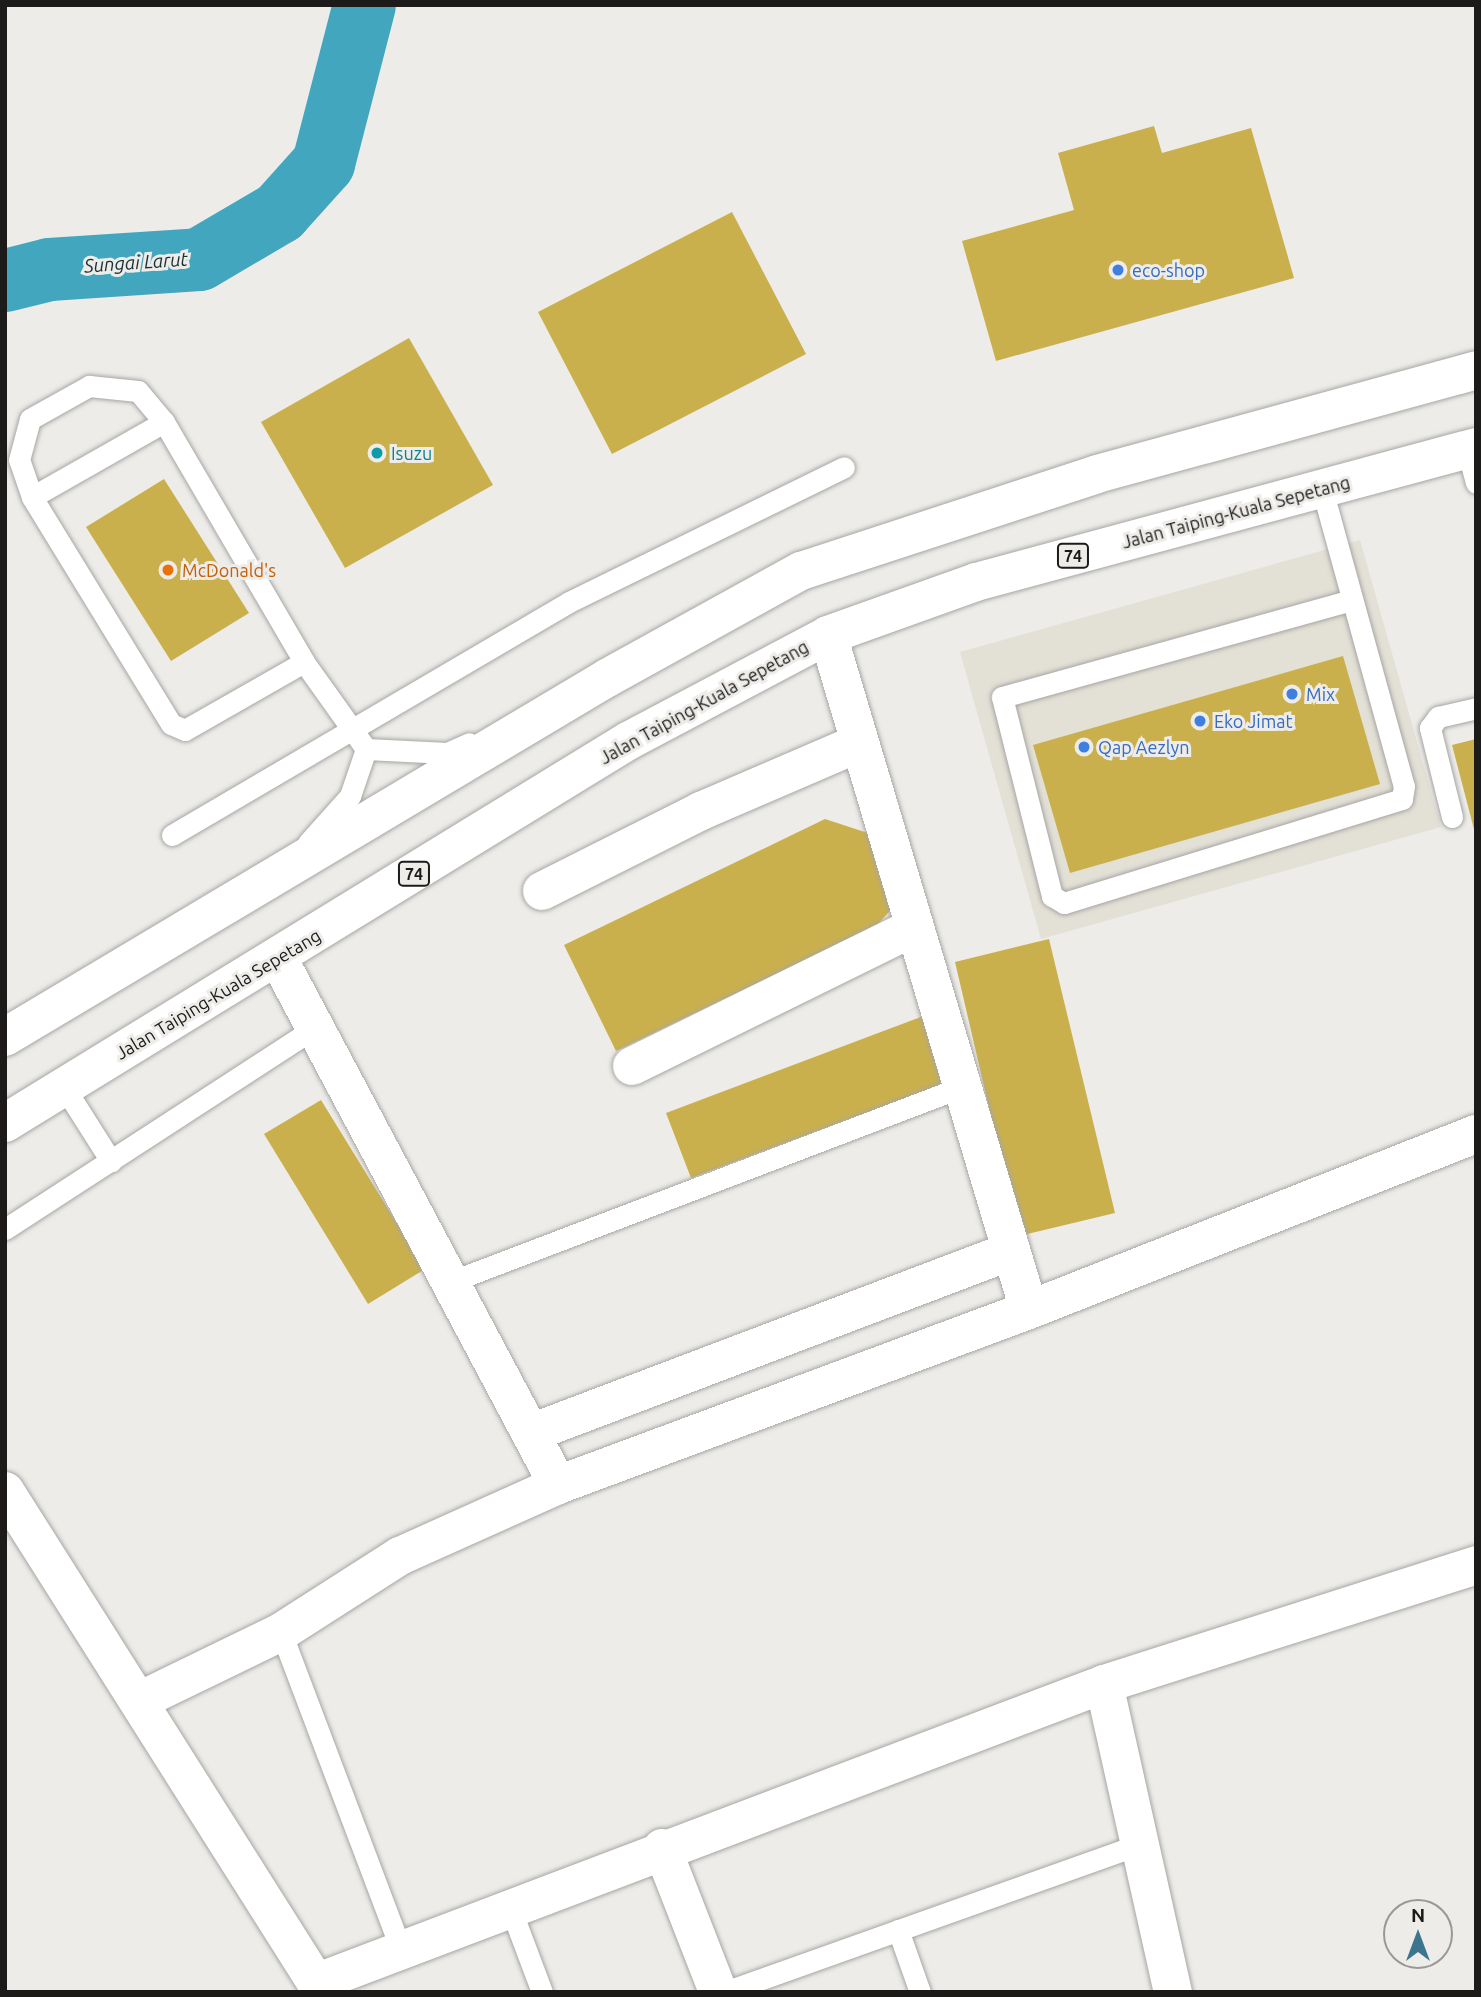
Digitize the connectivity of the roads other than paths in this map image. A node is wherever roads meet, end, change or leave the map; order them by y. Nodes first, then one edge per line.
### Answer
1 (1476, 370) edge
2 (164, 422) junction
3 (1473, 460) edge
4 (844, 467) dead end
5 (1322, 489) junction
6 (32, 497) junction
7 (1351, 600) junction
8 (828, 635) junction
9 (304, 662) junction
10 (607, 678) junction
11 (1476, 708) edge
12 (349, 731) junction
13 (859, 743) junction
14 (366, 749) junction
15 (1452, 817) dead end
16 (172, 835) dead end
17 (283, 871) junction
18 (542, 891) dead end
19 (914, 927) junction
20 (278, 958) junction
21 (315, 1028) junction
22 (5, 1037) edge
23 (632, 1066) dead end
24 (964, 1086) junction
25 (64, 1087) junction
26 (5, 1123) edge
27 (1476, 1134) edge
28 (111, 1161) junction
29 (5, 1229) edge
30 (1011, 1251) junction
31 (450, 1282) junction
32 (1029, 1310) junction
33 (531, 1433) junction
34 (558, 1485) junction
35 (5, 1492) edge
36 (1476, 1565) edge
37 (281, 1632) junction
38 (1104, 1684) junction
39 (139, 1701) junction
40 (1141, 1844) junction
41 (662, 1848) junction
42 (510, 1907) junction
43 (898, 1930) junction
44 (401, 1949) junction
45 (320, 1987) edge
46 (542, 1992) edge
47 (718, 1992) edge
48 (725, 1992) edge
49 (920, 1992) edge
50 (1173, 1992) edge

1 - 10 street
2 - 6 lane
2 - 6 lane
2 - 9 lane
3 - 5 street, Jalan Taiping-Kuala Sepetang / 74
4 - 12 lane
5 - 7 lane
5 - 8 street, Jalan Taiping-Kuala Sepetang / 74
6 - 9 lane
7 - 7 lane
8 - 13 street
8 - 20 street, Jalan Taiping-Kuala Sepetang / 74
9 - 12 lane
10 - 14 lane
10 - 17 street
11 - 15 lane
12 - 14 lane
12 - 16 lane
13 - 18 street
13 - 19 street
14 - 17 lane
17 - 22 street
19 - 23 street
19 - 24 street
20 - 21 street
20 - 25 street, Jalan Taiping-Kuala Sepetang / 74
21 - 28 lane
21 - 31 street
24 - 30 street
24 - 31 lane
25 - 26 street, Jalan Taiping-Kuala Sepetang / 74
25 - 28 lane
27 - 32 street
28 - 29 lane
30 - 32 street
30 - 33 street
31 - 33 street
32 - 34 street
33 - 34 street
34 - 37 street
35 - 39 street
36 - 38 street
37 - 39 street
37 - 44 lane
38 - 40 street
38 - 41 street
39 - 45 street
40 - 43 lane
40 - 50 street
41 - 42 street
41 - 47 street
42 - 44 street
42 - 46 lane
43 - 48 lane
43 - 49 lane
44 - 45 street

